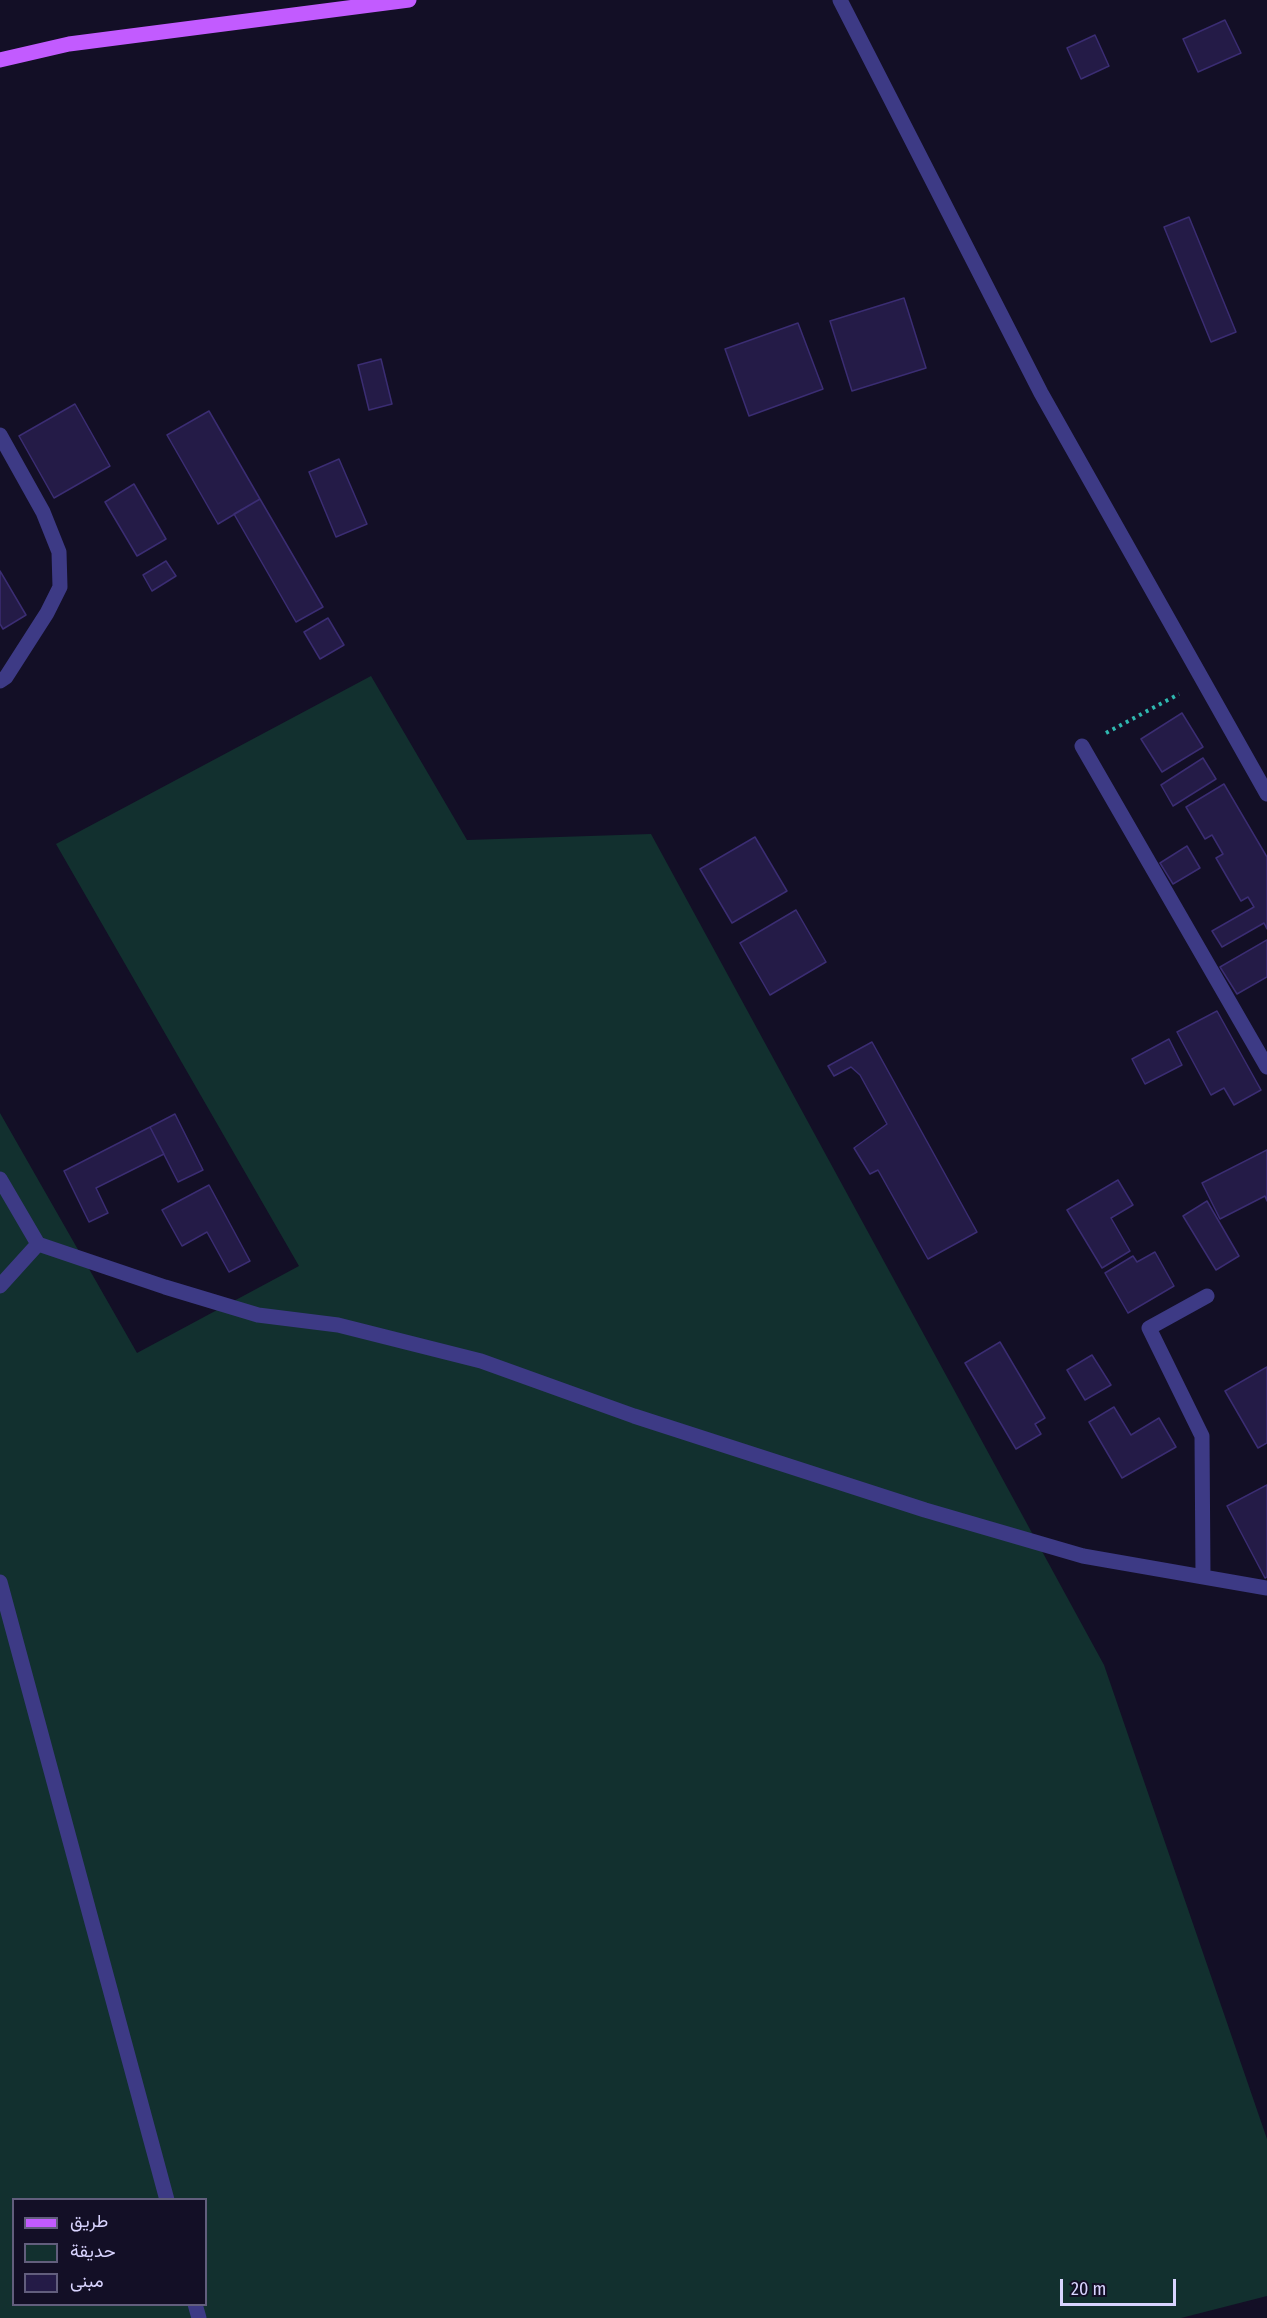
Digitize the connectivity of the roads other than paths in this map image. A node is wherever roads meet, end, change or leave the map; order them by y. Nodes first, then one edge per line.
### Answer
1 (409, 0) edge
2 (840, 0) edge
3 (0, 60) edge
4 (0, 435) edge
5 (0, 681) edge
6 (1082, 746) road end
7 (1267, 794) edge
8 (1267, 1067) edge
9 (0, 1179) edge
10 (38, 1244) junction
11 (0, 1286) edge
12 (1207, 1296) dead end
13 (1203, 1576) junction
14 (0, 1582) edge
15 (1267, 1588) edge
16 (167, 2198) edge

1 - 3 main road
2 - 7 street
4 - 5 street
6 - 8 street
9 - 10 street
10 - 11 street
10 - 13 street
12 - 13 street
13 - 15 street
14 - 16 street

